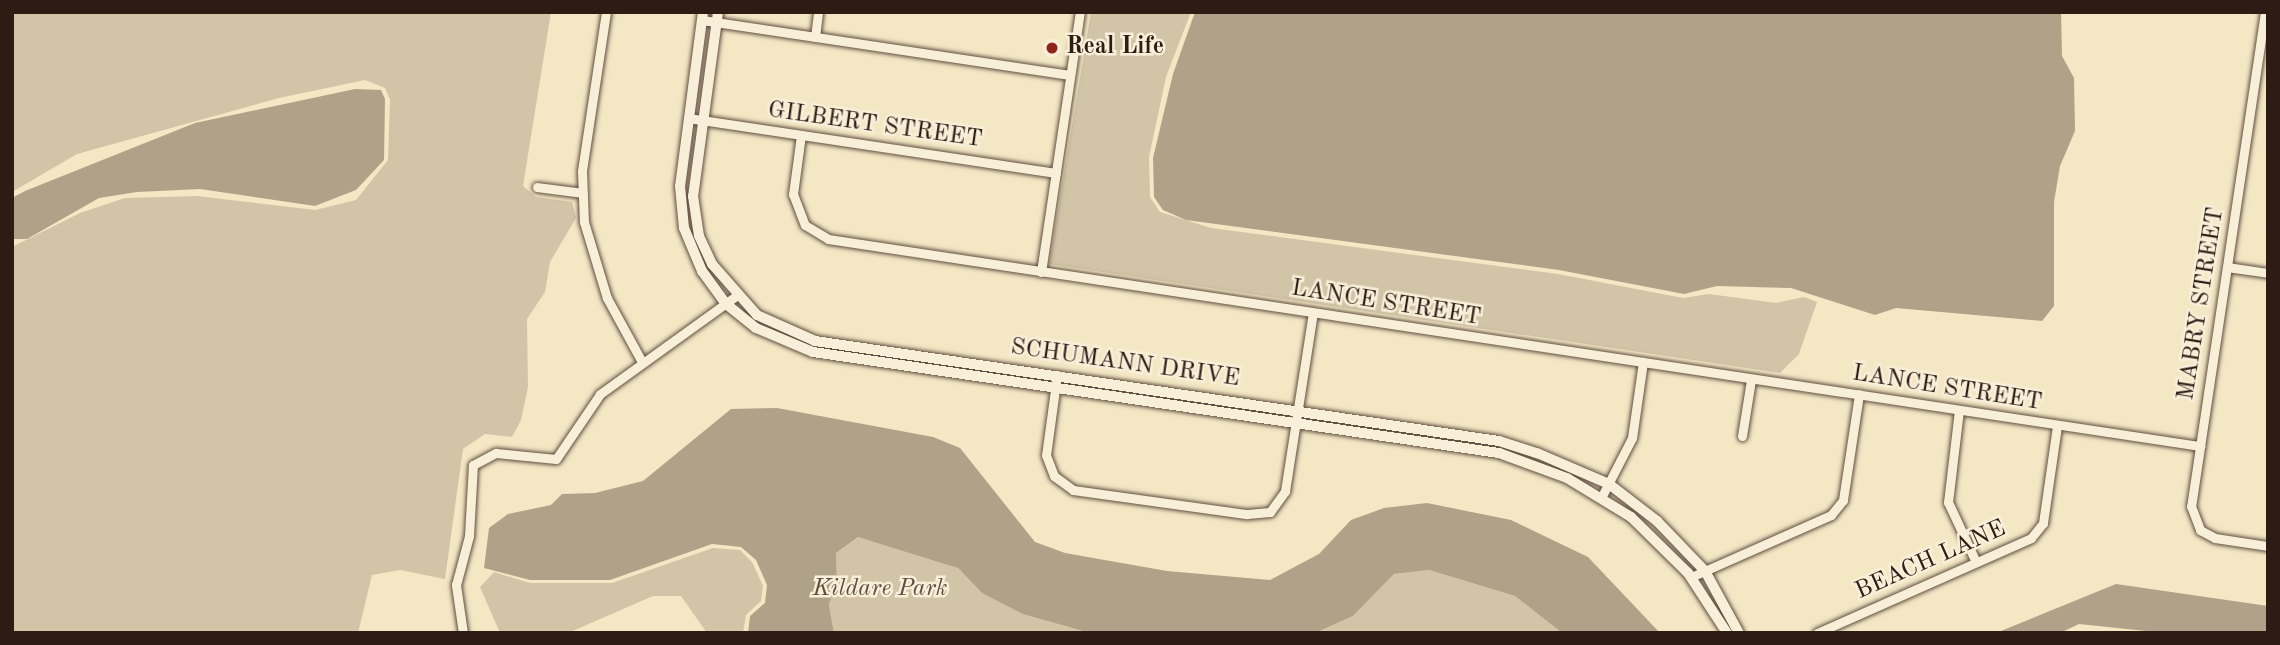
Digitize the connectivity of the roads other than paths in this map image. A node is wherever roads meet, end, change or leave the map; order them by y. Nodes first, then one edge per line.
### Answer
1 (606, 12) edge
2 (818, 12) edge
3 (1080, 12) edge
4 (2265, 12) edge
5 (703, 16) edge
6 (718, 17) edge
7 (815, 37) junction
8 (1070, 75) junction
9 (688, 118) junction
10 (702, 120) junction
11 (801, 135) junction
12 (1056, 173) junction
13 (537, 187) dead end
14 (583, 193) junction
15 (2227, 267) junction
16 (1041, 272) junction
17 (2268, 273) edge
18 (736, 296) junction
19 (725, 303) junction
20 (1312, 313) junction
21 (642, 362) junction
22 (1643, 362) junction
23 (1751, 380) junction
24 (1056, 381) junction
25 (1859, 394) junction
26 (1959, 410) junction
27 (1297, 416) junction
28 (2057, 426) junction
29 (1742, 436) dead end
30 (2200, 446) junction
31 (1609, 484) junction
32 (1602, 496) junction
33 (2268, 546) edge
34 (1976, 562) junction
35 (1705, 571) junction
36 (1691, 577) junction
37 (463, 633) edge
38 (1727, 633) edge
39 (1739, 633) edge
40 (1816, 633) edge

1 - 14 street
2 - 7 street
3 - 8 street
4 - 15 street, MABRY STREET
5 - 6 street
5 - 9 street, SCHUMANN DRIVE
6 - 7 street
6 - 10 street, SCHUMANN DRIVE
7 - 8 street
8 - 12 street
9 - 10 street, GILBERT STREET
9 - 19 street, SCHUMANN DRIVE
10 - 11 street, GILBERT STREET
10 - 18 street, SCHUMANN DRIVE
11 - 12 street, GILBERT STREET
11 - 16 street, LANCE STREET
12 - 16 street
13 - 14 street
14 - 21 street
15 - 17 street
15 - 30 street, MABRY STREET
16 - 20 street, LANCE STREET
18 - 19 street
18 - 24 street, SCHUMANN DRIVE
19 - 21 street
19 - 24 street, SCHUMANN DRIVE
20 - 22 street, LANCE STREET
20 - 27 street
21 - 37 street
22 - 23 street, LANCE STREET
22 - 31 street
23 - 25 street, LANCE STREET
23 - 29 street
24 - 27 street, SCHUMANN DRIVE
24 - 27 street
25 - 26 street, LANCE STREET
25 - 35 street
26 - 28 street, LANCE STREET
26 - 34 street
27 - 31 street, SCHUMANN DRIVE
27 - 32 street, SCHUMANN DRIVE
28 - 30 street, LANCE STREET
28 - 34 street, BEACH LANE
30 - 33 street, MABRY STREET
31 - 32 street
31 - 35 street, SCHUMANN DRIVE
32 - 36 street, SCHUMANN DRIVE
34 - 40 street, BEACH LANE
35 - 36 street
35 - 39 street, SCHUMANN DRIVE
36 - 38 street, SCHUMANN DRIVE

